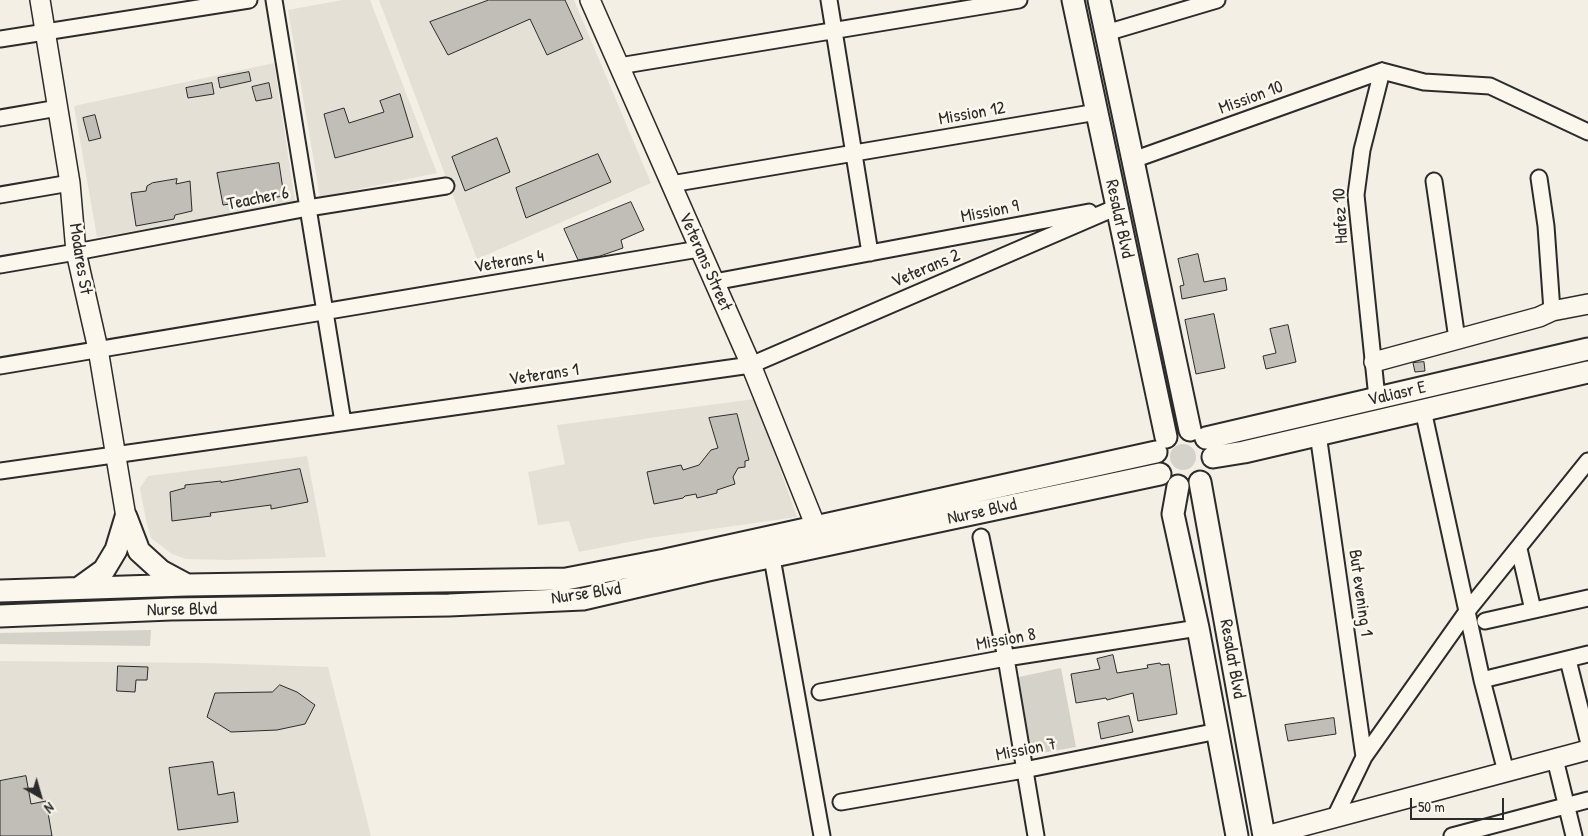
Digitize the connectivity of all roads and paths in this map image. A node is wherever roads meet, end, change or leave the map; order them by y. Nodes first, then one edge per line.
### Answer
1 (40, 0) edge
2 (249, 0) edge
3 (274, 0) edge
4 (590, 0) edge
5 (829, 0) edge
6 (1020, 0) edge
7 (1073, 0) edge
8 (1099, 0) edge
9 (1217, 0) edge
10 (834, 31) junction
11 (45, 32) junction
12 (1106, 32) junction
13 (0, 39) edge
14 (619, 66) junction
15 (1382, 71) junction
16 (58, 108) junction
17 (1097, 112) junction
18 (0, 118) edge
19 (1588, 132) edge
20 (854, 153) junction
21 (1133, 160) junction
22 (1539, 178) dead end
23 (1434, 181) dead end
24 (70, 183) junction
25 (671, 184) junction
26 (446, 186) dead end
27 (0, 195) edge
28 (1117, 207) junction
29 (308, 208) junction
30 (699, 249) junction
31 (76, 252) junction
32 (870, 253) junction
33 (0, 265) edge
34 (714, 282) junction
35 (1588, 304) edge
36 (325, 311) junction
37 (1552, 311) junction
38 (1458, 339) junction
39 (98, 349) junction
40 (1588, 349) edge
41 (1374, 362) junction
42 (751, 365) junction
43 (0, 366) edge
44 (1588, 372) edge
45 (1377, 398) junction
46 (1423, 410) junction
47 (343, 422) junction
48 (1318, 434) junction
49 (1203, 442) junction
50 (1161, 445) junction
51 (115, 454) junction
52 (1588, 461) edge
53 (0, 471) edge
54 (1160, 474) junction
55 (1200, 482) junction
56 (1178, 486) junction
57 (126, 517) junction
58 (816, 527) junction
59 (981, 537) dead end
60 (1519, 548) junction
61 (772, 558) junction
62 (710, 560) junction
63 (187, 585) junction
64 (79, 588) junction
65 (0, 591) edge
66 (1588, 598) edge
67 (1468, 610) junction
68 (1533, 610) junction
69 (0, 616) edge
70 (1485, 621) dead end
71 (1198, 628) junction
72 (1588, 654) edge
73 (1006, 658) junction
74 (1568, 660) junction
75 (1482, 680) junction
76 (820, 692) dead end
77 (1218, 731) junction
78 (1588, 740) edge
79 (1588, 750) edge
80 (1364, 757) junction
81 (1555, 758) junction
82 (1024, 770) junction
83 (1506, 772) junction
84 (1588, 800) edge
85 (841, 802) dead end
86 (1567, 806) junction
87 (1335, 817) junction
88 (822, 836) edge
89 (1036, 836) edge
90 (1237, 836) edge
91 (1265, 836) edge
92 (1452, 836) edge
93 (1574, 836) edge

1 - 11 street, Modares St
2 - 11 street
3 - 29 street
4 - 14 street, Veterans Street
5 - 10 street
6 - 10 street
7 - 17 main road, Resalat Blvd
8 - 12 main road, Resalat Blvd
9 - 12 street
10 - 14 street
10 - 20 street
11 - 13 street
11 - 16 street, Modares St
12 - 21 main road, Resalat Blvd
14 - 25 street, Veterans Street
15 - 19 street
15 - 21 street, Mission 10
15 - 41 street, Hafez 10
16 - 18 street
16 - 24 street, Modares St
17 - 20 street, Mission 12
17 - 28 main road, Resalat Blvd
20 - 25 street, Mission 12
20 - 32 street
21 - 49 main road, Resalat Blvd
22 - 37 street
23 - 38 street
24 - 27 street
24 - 31 street, Modares St
25 - 30 street, Veterans Street
26 - 29 street, Teacher 6
28 - 32 street, Mission 9
28 - 42 street, Veterans 2
28 - 50 main road, Resalat Blvd
29 - 31 street, Teacher 6
29 - 36 street
30 - 34 street, Veterans Street
30 - 36 street, Veterans 4
31 - 33 street, Teacher 6
31 - 39 street, Modares St
32 - 34 street, Mission 9
34 - 42 street, Veterans Street
35 - 37 street
36 - 39 street, Veterans 4
36 - 47 street
37 - 38 street
38 - 41 street
39 - 43 street, Veterans 4
39 - 51 street, Modares St
40 - 45 main road, Valiasr E
41 - 45 street, Hafez 10
42 - 47 street, Veterans 1
42 - 58 street, Veterans Street
44 - 46 main road, Valiasr E
45 - 49 main road, Valiasr E
46 - 48 main road, Valiasr E
46 - 67 street
47 - 51 street, Veterans 1
48 - 49 main road, Valiasr E
48 - 80 street, But evening 1
49 - 50 main road
49 - 55 main road
50 - 54 main road
50 - 58 main road, Nurse Blvd
51 - 53 street, Veterans 1
51 - 57 street, Modares St
52 - 60 street
54 - 56 main road
54 - 61 main road, Nurse Blvd
55 - 56 main road
55 - 91 main road, Resalat Blvd
56 - 71 main road, Resalat Blvd
57 - 63 main road
57 - 64 main road
58 - 62 main road, Nurse Blvd
59 - 73 street
60 - 67 street
60 - 68 street
61 - 62 main road, Nurse Blvd
61 - 88 street
62 - 63 main road, Nurse Blvd
62 - 69 main road, Nurse Blvd
63 - 64 main road, Nurse Blvd
64 - 65 main road, Nurse Blvd
66 - 68 street
67 - 75 street
67 - 80 street
68 - 70 street
71 - 73 street, Mission 8
71 - 77 main road, Resalat Blvd
72 - 74 street
73 - 76 street, Mission 8
73 - 82 street
74 - 75 street
74 - 78 street
75 - 83 street
77 - 82 street, Mission 7
77 - 90 main road, Resalat Blvd
79 - 81 street
80 - 87 street
81 - 83 street
81 - 86 street
82 - 85 street, Mission 7
82 - 89 street
83 - 87 street
84 - 86 street
86 - 92 street
86 - 93 street
87 - 91 street

